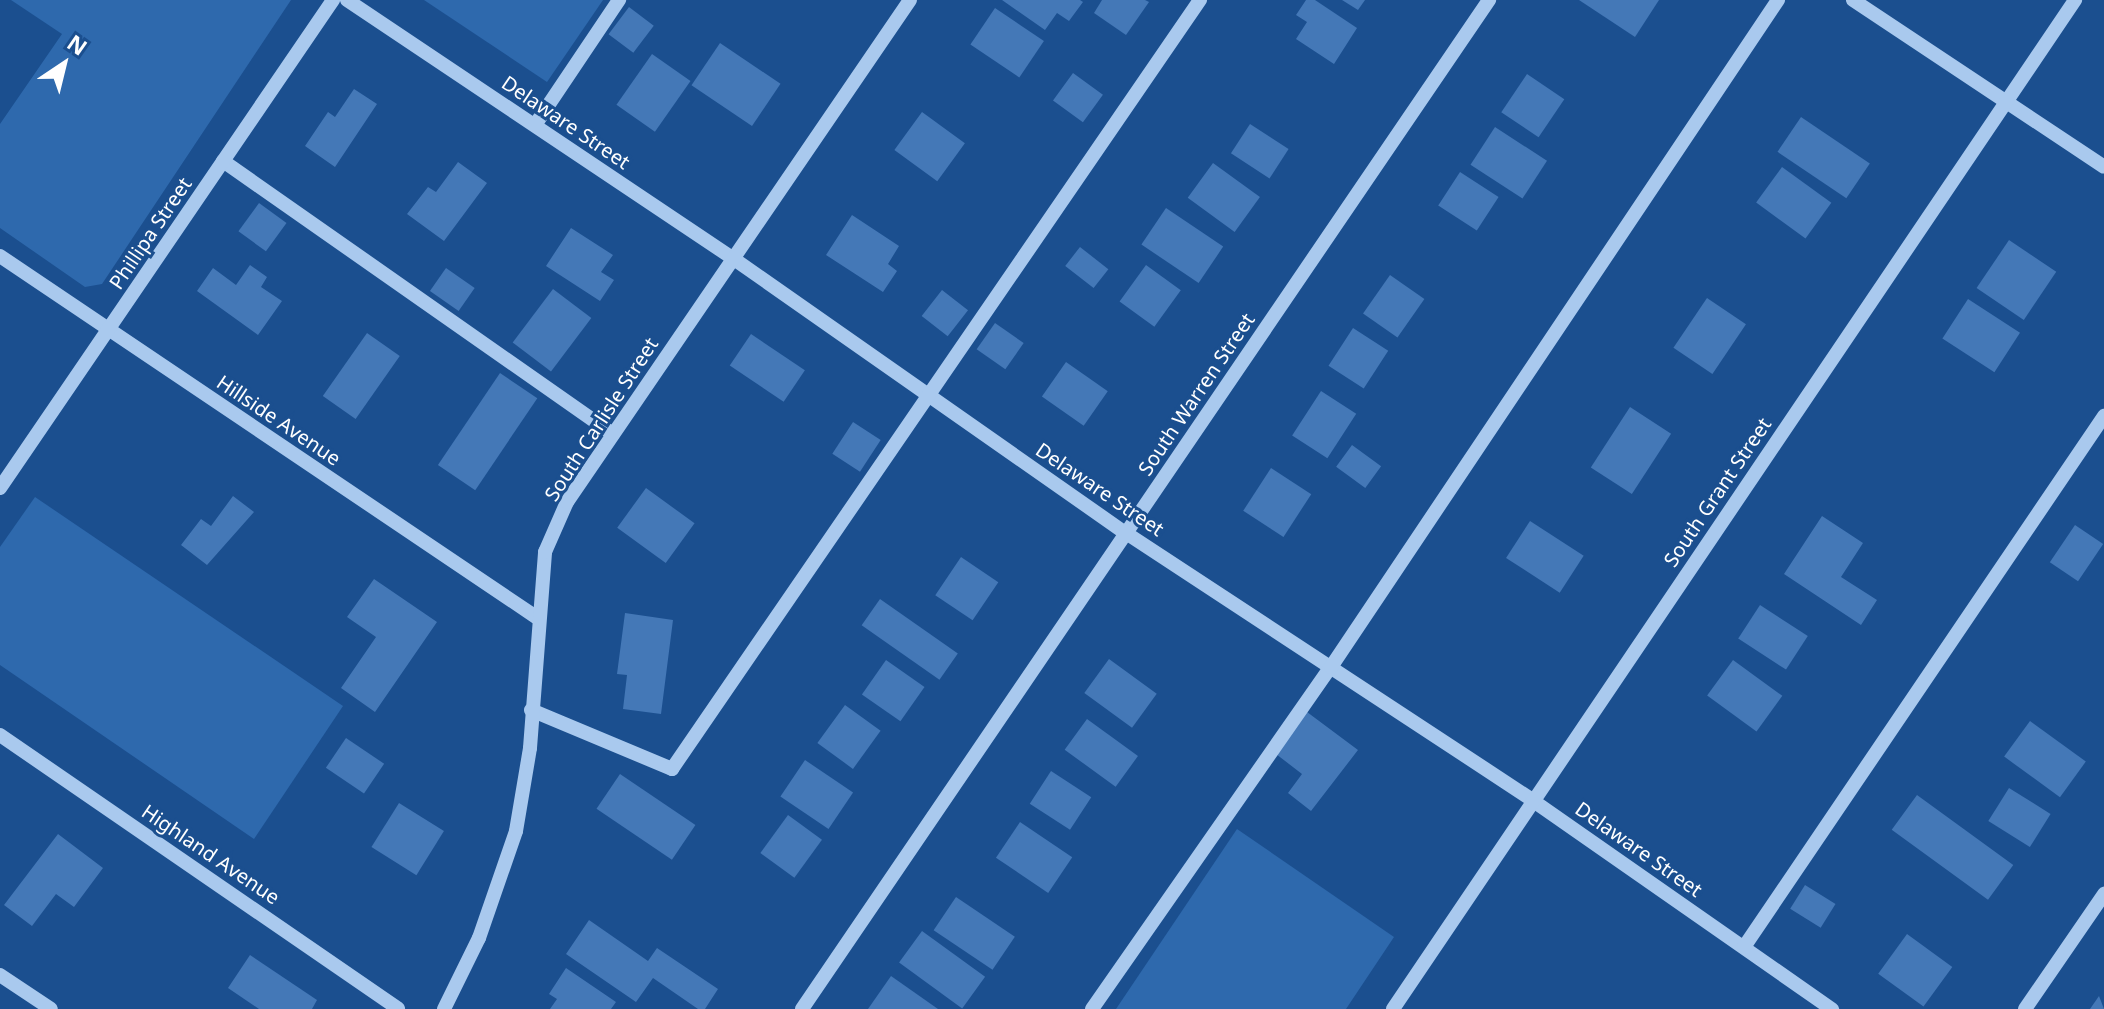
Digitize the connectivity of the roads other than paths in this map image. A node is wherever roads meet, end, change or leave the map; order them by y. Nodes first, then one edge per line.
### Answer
1 (333, 0) edge
2 (347, 0) edge
3 (619, 0) edge
4 (910, 0) edge
5 (1200, 0) edge
6 (1489, 0) edge
7 (1778, 0) edge
8 (1853, 0) edge
9 (2075, 0) edge
10 (2006, 101) junction
11 (535, 125) junction
12 (223, 161) junction
13 (2104, 167) edge
14 (0, 256) edge
15 (734, 259) junction
16 (108, 330) junction
17 (930, 396) junction
18 (2104, 416) edge
19 (613, 434) junction
20 (0, 488) edge
21 (1126, 533) junction
22 (536, 617) junction
23 (1331, 667) junction
24 (531, 710) junction
25 (0, 735) edge
26 (1532, 800) junction
27 (2104, 894) edge
28 (1744, 947) junction
29 (0, 975) edge
30 (51, 1009) edge
31 (398, 1009) edge
32 (444, 1009) edge
33 (802, 1009) edge
34 (1092, 1009) edge
35 (1393, 1009) edge
36 (1832, 1009) edge
37 (2025, 1009) edge

1 - 12 street, Phillipa Street
2 - 11 street, Delaware Street
3 - 11 street
4 - 15 street, South Carlisle Street
5 - 17 street
6 - 21 street, South Warren Street
7 - 23 street
8 - 10 street
9 - 10 street, South Grant Street
10 - 13 street
10 - 26 street, South Grant Street
11 - 15 street, Delaware Street
12 - 16 street, Phillipa Street
12 - 19 street
14 - 16 street, Hillside Avenue
15 - 17 street, Delaware Street
15 - 19 street, South Carlisle Street
16 - 20 street, Phillipa Street
16 - 22 street, Hillside Avenue
17 - 21 street, Delaware Street
17 - 24 street
18 - 28 street
19 - 22 street, South Carlisle Street
21 - 23 street, Delaware Street
21 - 33 street, South Warren Street
22 - 24 street, South Carlisle Street
23 - 26 street, Delaware Street
23 - 34 street
24 - 32 street, South Carlisle Street
25 - 31 street, Highland Avenue
26 - 28 street, Delaware Street
26 - 35 street, South Grant Street
27 - 37 street
28 - 36 street, Delaware Street
29 - 30 street

